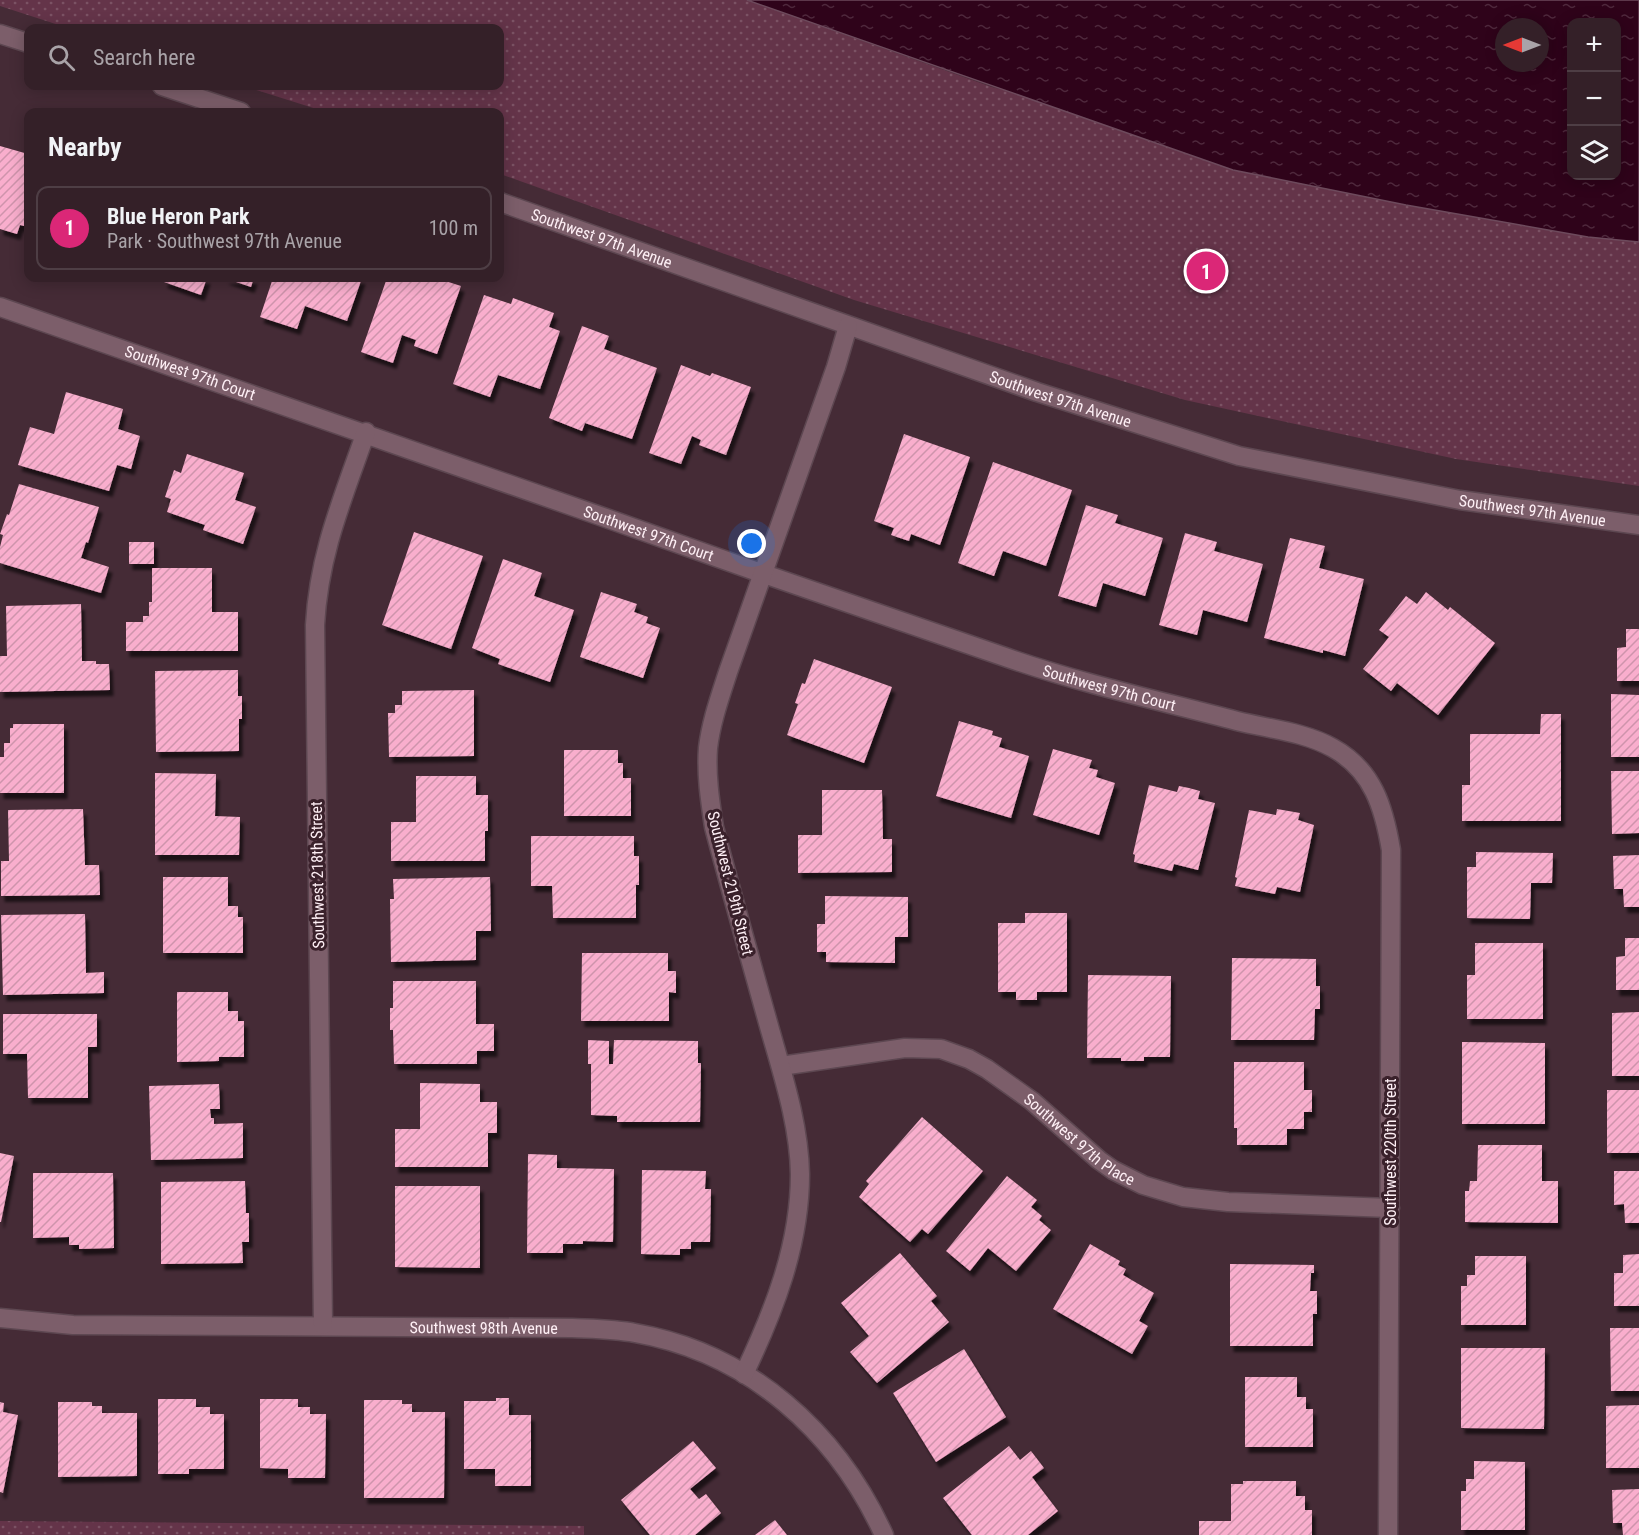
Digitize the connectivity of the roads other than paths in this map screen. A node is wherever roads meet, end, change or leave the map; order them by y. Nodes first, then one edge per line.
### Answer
1 (0, 34) edge
2 (24, 42) edge
3 (174, 90) edge
4 (229, 108) edge
5 (504, 203) edge
6 (0, 307) edge
7 (848, 326) junction
8 (366, 432) junction
9 (1639, 525) edge
10 (762, 573) junction
11 (1364, 774) joint
12 (781, 1066) junction
13 (1390, 1208) junction
14 (0, 1318) edge
15 (323, 1325) junction
16 (744, 1374) junction
17 (884, 1535) edge
18 (1388, 1535) edge

1 - 2 street
3 - 4 street
5 - 7 street, Southwest 97th Avenue
6 - 8 street, Southwest 97th Court
7 - 9 street, Southwest 97th Avenue
7 - 10 street, Southwest 219th Street
8 - 10 street, Southwest 97th Court
8 - 15 street, Southwest 218th Street
10 - 11 street, Southwest 97th Court
10 - 12 street, Southwest 219th Street
11 - 13 street, Southwest 220th Street
12 - 13 street, Southwest 97th Place
12 - 16 street, Southwest 219th Street
13 - 18 street, Southwest 220th Street
14 - 15 street, Southwest 98th Avenue
15 - 16 street, Southwest 98th Avenue
16 - 17 street, Southwest 98th Avenue

